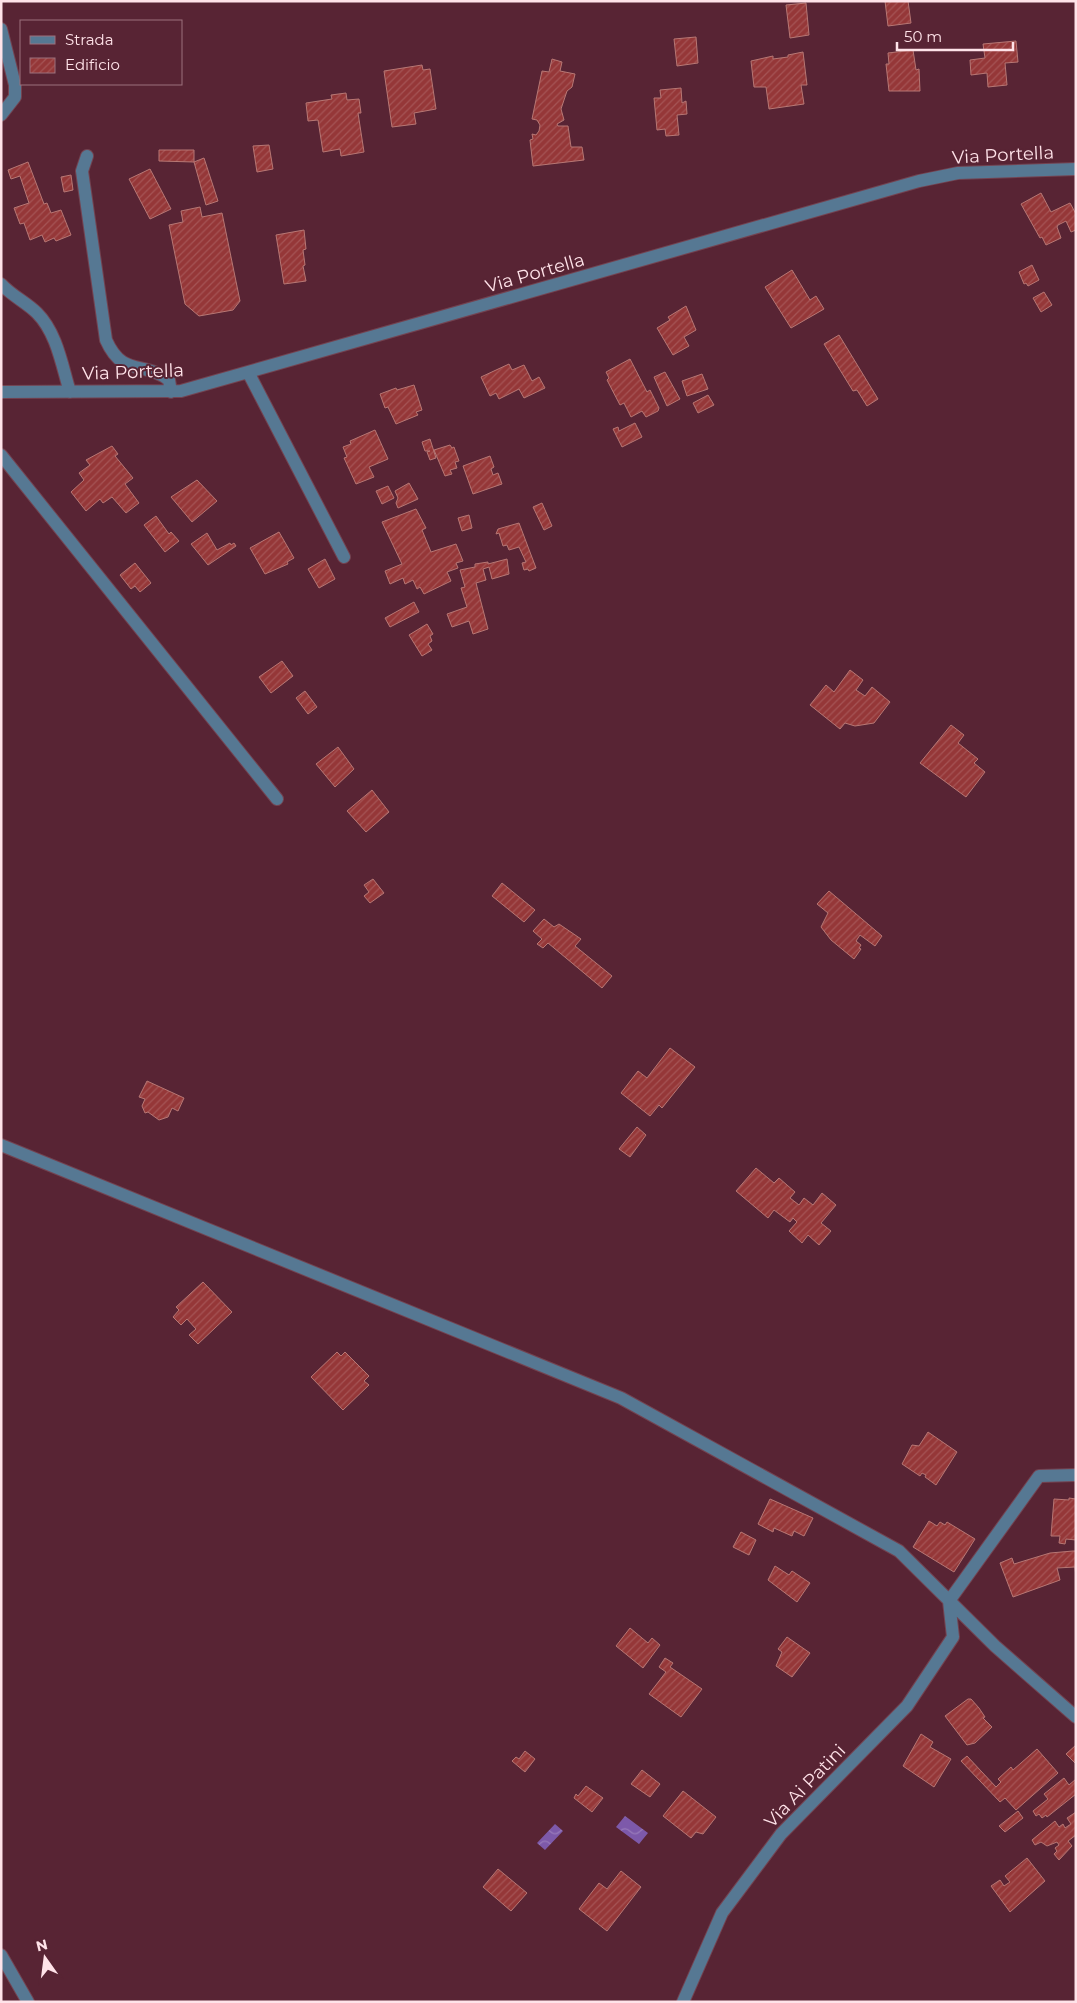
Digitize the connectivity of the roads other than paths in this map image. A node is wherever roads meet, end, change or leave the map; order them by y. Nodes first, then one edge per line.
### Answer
1 (1, 29) edge
2 (1, 115) edge
3 (87, 156) dead end
4 (1076, 169) edge
5 (1, 284) edge
6 (248, 372) junction
7 (1, 392) edge
8 (70, 392) junction
9 (171, 392) junction
10 (1, 455) edge
11 (344, 557) dead end
12 (278, 799) dead end
13 (1, 1145) edge
14 (1076, 1475) edge
15 (950, 1601) junction
16 (1076, 1717) edge
17 (1, 1955) edge
18 (28, 2002) edge
19 (683, 2002) edge

1 - 2 street
3 - 9 street
4 - 6 street, Via Portella
5 - 8 street
6 - 9 street, Via Portella
6 - 11 street
7 - 8 street, Via Portella
8 - 9 street, Via Portella
10 - 12 street
13 - 15 street
14 - 15 street
15 - 16 street
15 - 19 street, Via Ai Patini
17 - 18 street

